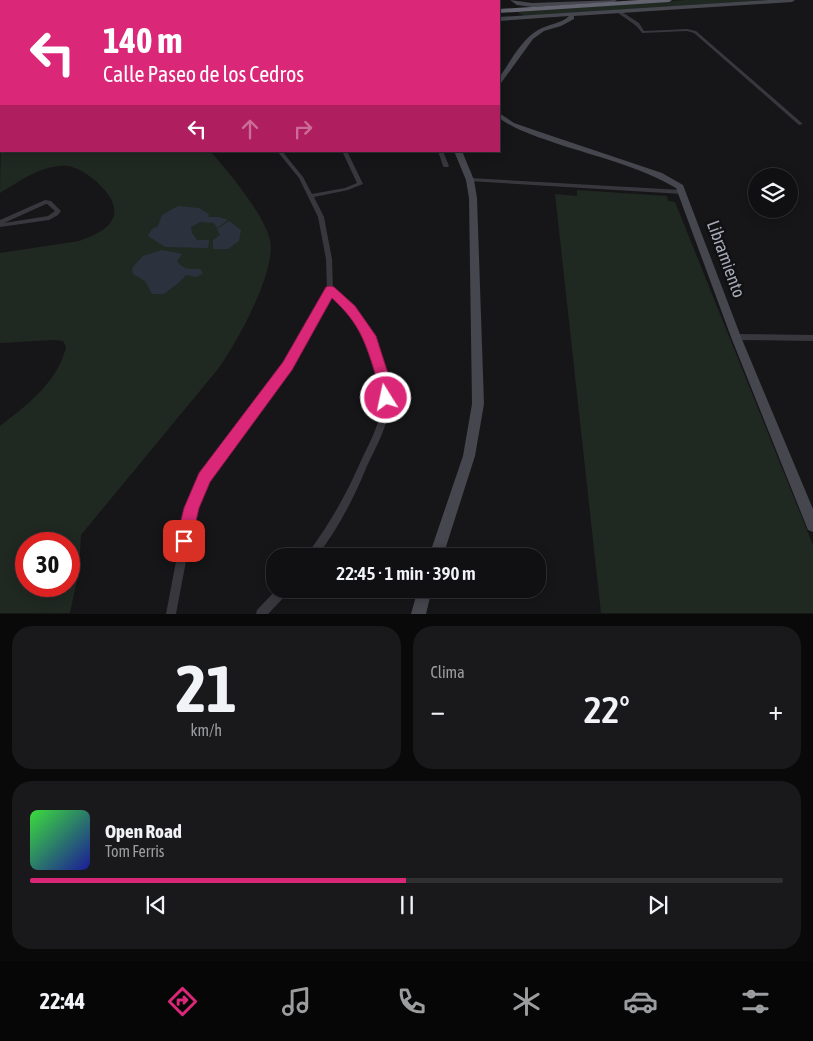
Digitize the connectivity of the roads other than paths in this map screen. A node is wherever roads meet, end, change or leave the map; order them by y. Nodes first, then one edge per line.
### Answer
1 (513, 0) edge
2 (614, 0) edge
3 (669, 0) edge
4 (792, 0) edge
5 (598, 4) junction
6 (618, 11) junction
7 (500, 12) edge
8 (572, 15) junction
9 (513, 18) junction
10 (500, 19) edge
11 (500, 81) edge
12 (500, 116) edge
13 (801, 124) dead end
14 (280, 152) edge
15 (344, 152) edge
16 (440, 152) edge
17 (458, 152) edge
18 (446, 166) dead end
19 (470, 180) junction
20 (682, 192) junction
21 (311, 196) junction
22 (0, 224) edge
23 (330, 290) junction
24 (736, 337) junction
25 (813, 338) edge
26 (813, 525) edge
27 (316, 548) edge
28 (439, 548) edge
29 (276, 598) edge
30 (422, 598) edge
31 (170, 614) edge
32 (261, 614) edge
33 (418, 614) edge

1 - 2 main road
3 - 5 highway
4 - 6 main road
5 - 7 highway
5 - 9 highway
6 - 8 main road
6 - 13 street
8 - 9 main road
8 - 11 main road
9 - 10 main road
12 - 20 main road
14 - 21 street
15 - 21 street
16 - 18 street
17 - 19 main road
19 - 20 street
19 - 28 main road
20 - 24 main road, Libramiento
21 - 23 street
22 - 22 street
23 - 27 street
23 - 31 street
24 - 25 street
24 - 26 main road, Libramiento
29 - 32 street
30 - 33 main road

